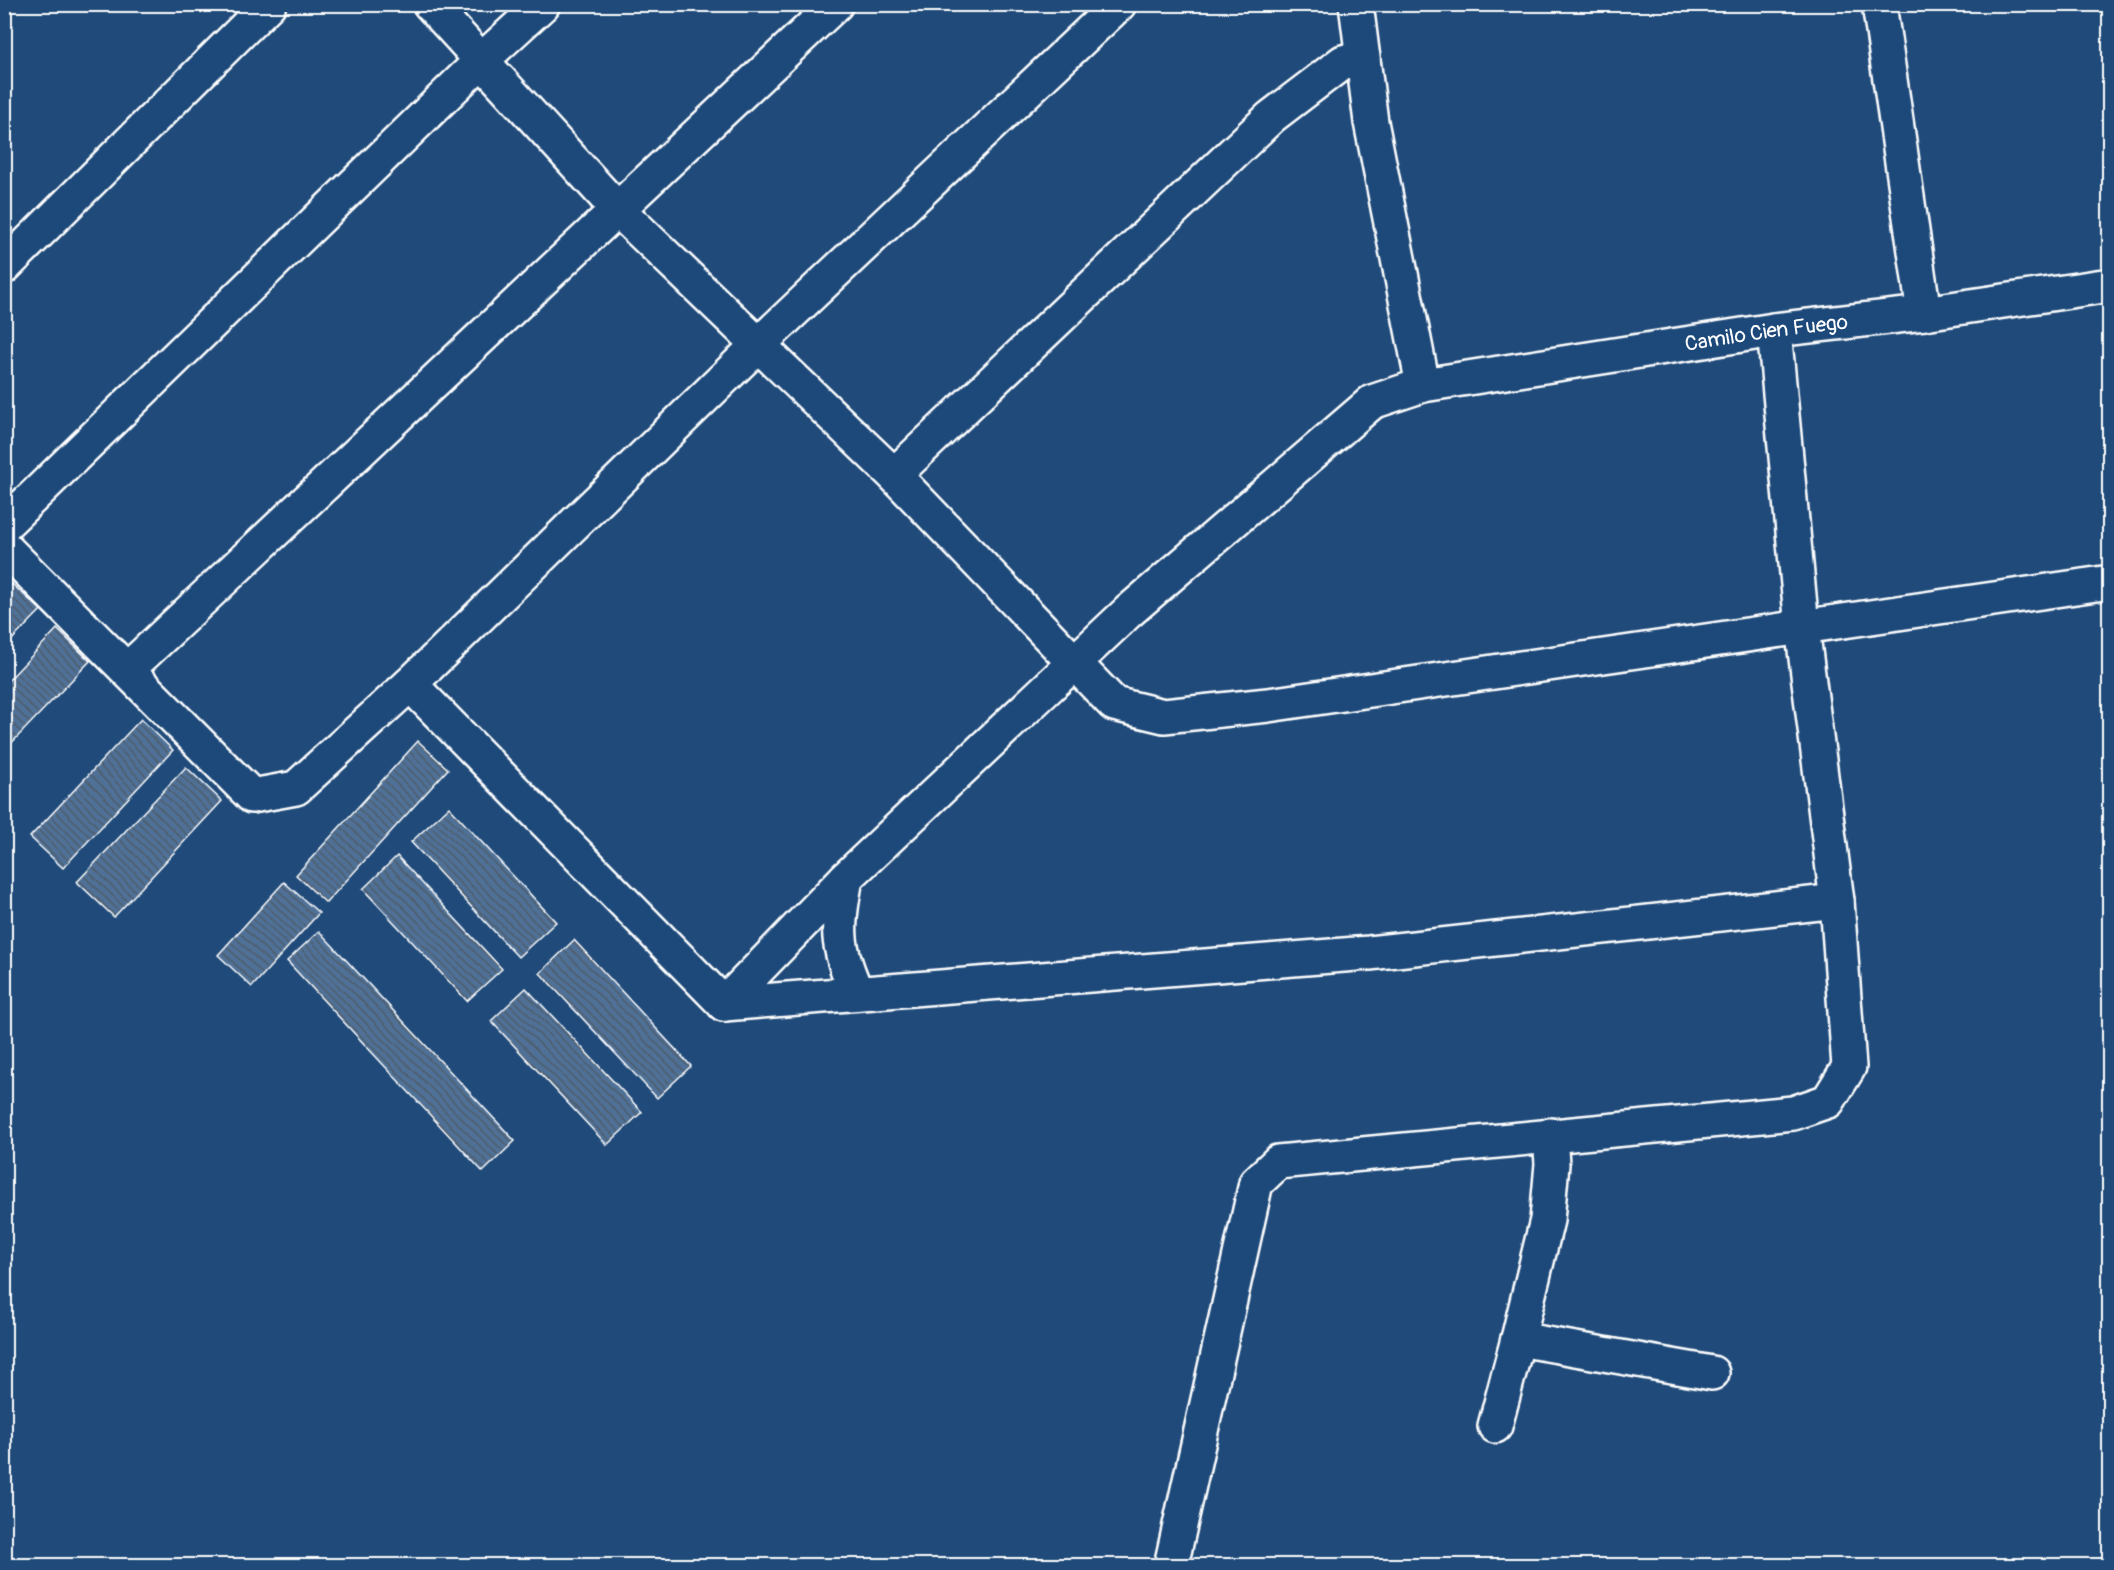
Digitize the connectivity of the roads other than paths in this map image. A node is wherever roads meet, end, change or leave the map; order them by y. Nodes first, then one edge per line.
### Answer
1 (269, 4) edge
2 (430, 4) edge
3 (543, 4) edge
4 (836, 4) edge
5 (1119, 4) edge
6 (1356, 4) edge
7 (1879, 4) edge
8 (1363, 57) junction
9 (482, 60) junction
10 (617, 209) junction
11 (4, 267) edge
12 (2109, 285) edge
13 (1924, 313) junction
14 (1774, 330) junction
15 (759, 345) junction
16 (1423, 385) junction
17 (894, 475) junction
18 (4, 525) edge
19 (4, 547) edge
20 (2109, 582) edge
21 (1802, 627) junction
22 (1074, 664) junction
23 (127, 670) junction
24 (410, 684) junction
25 (846, 878) junction
26 (1837, 901) junction
27 (857, 993) junction
28 (724, 1004) junction
29 (1550, 1135) junction
30 (1518, 1339) junction
31 (1712, 1373) dead end
32 (1495, 1426) dead end
33 (1171, 1566) edge

1 - 11 street
2 - 9 street
3 - 9 street
4 - 10 street
5 - 15 street
6 - 8 street
7 - 13 street
8 - 16 street
8 - 17 street
9 - 10 street
9 - 18 street
10 - 15 street
10 - 23 street
12 - 13 street, Camilo Cien Fuego
13 - 14 street, Camilo Cien Fuego
14 - 16 street, Camilo Cien Fuego
14 - 21 street
15 - 17 street
15 - 24 street
16 - 22 street, Camilo Cien Fuego
17 - 22 street
19 - 23 street
20 - 21 street
21 - 22 street
21 - 26 street
22 - 25 street, Camilo Cien Fuego
23 - 24 street
24 - 28 street
25 - 27 street
25 - 28 street, Camilo Cien Fuego
26 - 27 street
26 - 29 street
27 - 28 street
29 - 30 street
29 - 33 street
30 - 31 street
30 - 32 street

